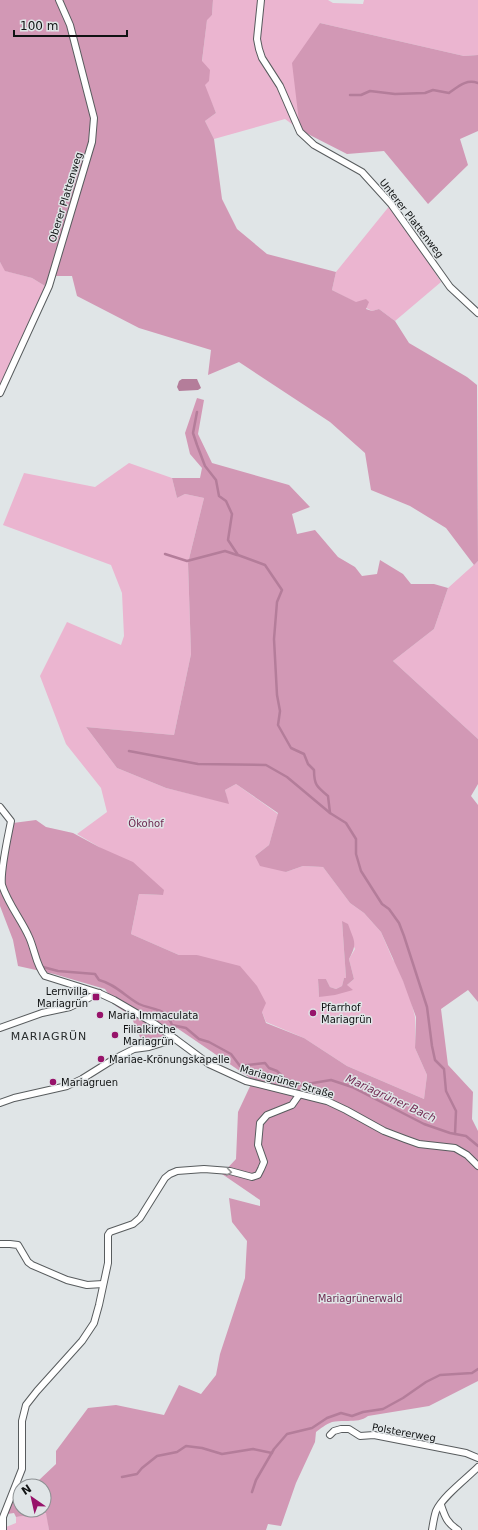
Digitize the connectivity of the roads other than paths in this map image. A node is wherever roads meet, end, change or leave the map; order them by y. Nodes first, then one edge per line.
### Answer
1 (59, 0) edge
2 (260, 0) edge
3 (478, 313) edge
4 (0, 393) edge
5 (0, 807) edge
6 (99, 993) junction
7 (0, 1028) edge
8 (175, 1039) junction
9 (299, 1095) junction
10 (0, 1103) edge
11 (478, 1166) edge
12 (0, 1244) edge
13 (103, 1284) junction
14 (330, 1435) dead end
15 (478, 1458) edge
16 (478, 1467) edge
17 (440, 1505) junction
18 (3, 1530) edge
19 (432, 1530) edge
20 (458, 1530) edge

1 - 4 street, Oberer Plattenweg
2 - 3 street, Unterer Plattenweg
5 - 6 street, Mariagrüner Straße
6 - 7 street
6 - 8 street, Mariagrüner Straße
8 - 9 street, Mariagrüner Straße
8 - 10 street
9 - 11 street, Mariagrüner Straße
13 -> 9 street
12 - 13 street
13 - 18 street
14 - 15 street, Polstererweg
16 - 17 street
17 - 19 street
17 - 20 street

